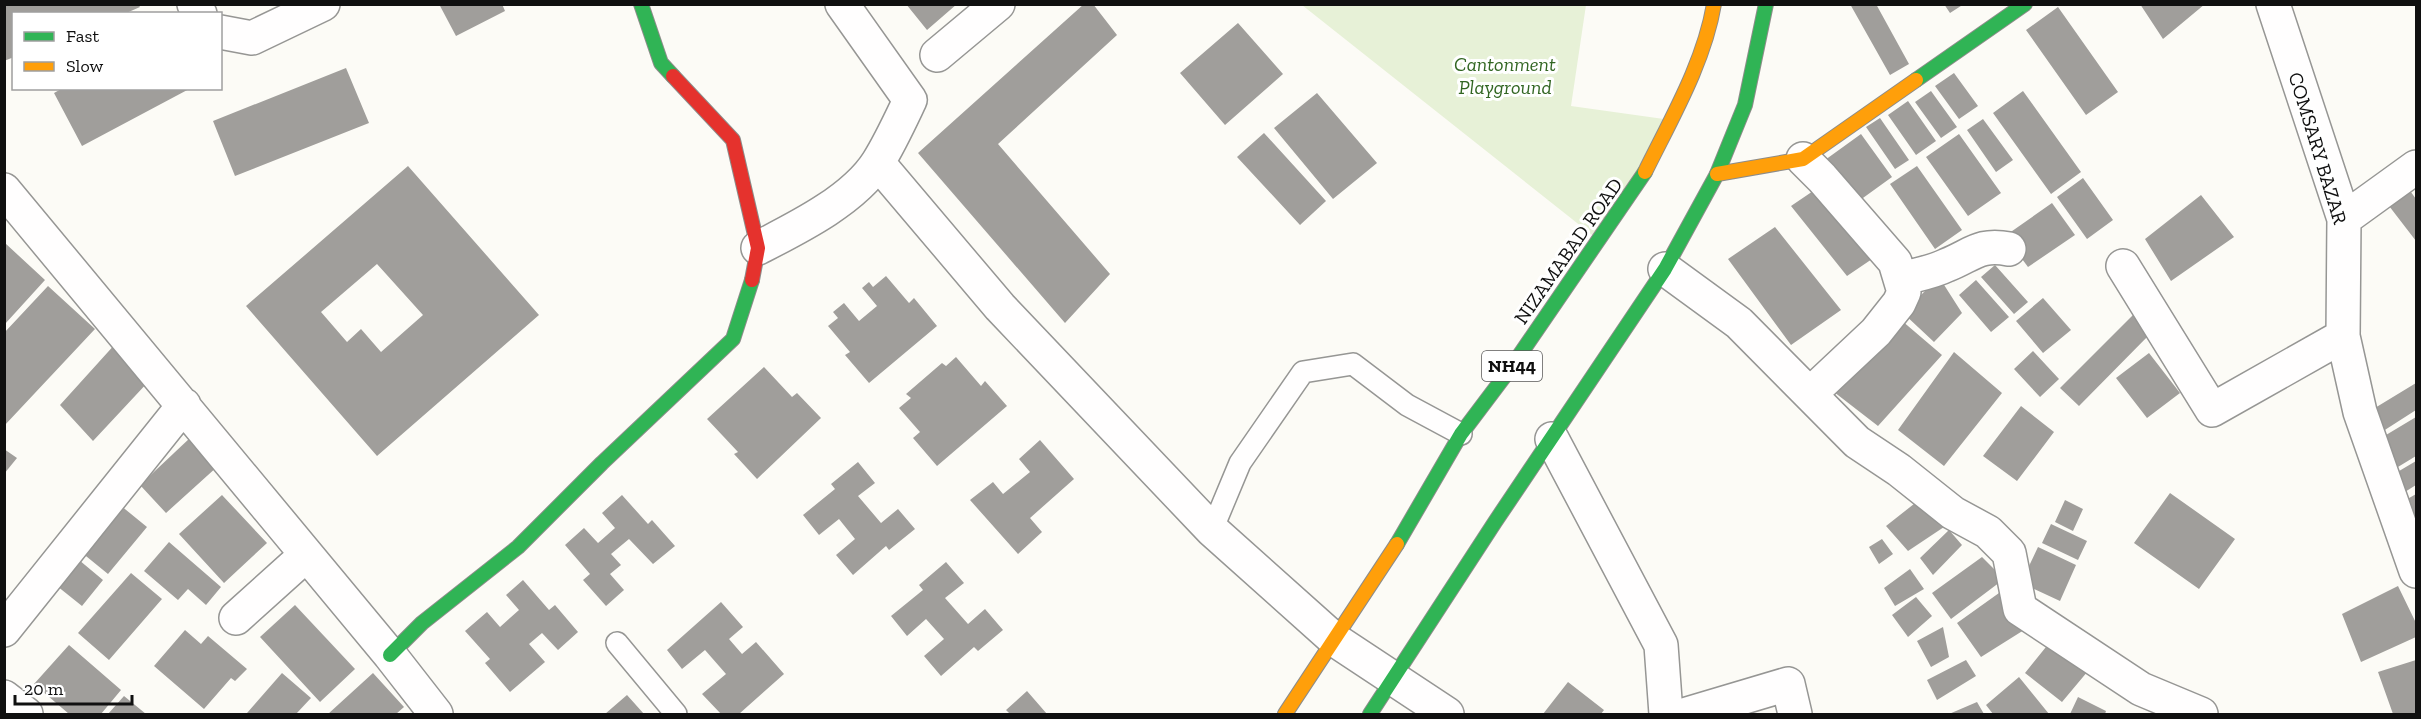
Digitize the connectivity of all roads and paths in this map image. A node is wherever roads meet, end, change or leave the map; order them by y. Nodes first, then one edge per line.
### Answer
1 (323, 4) edge
2 (641, 4) edge
3 (842, 4) edge
4 (998, 4) edge
5 (1714, 4) edge
6 (1766, 4) edge
7 (2025, 4) edge
8 (2273, 4) edge
9 (222, 32) edge
10 (937, 56) dead end
11 (1803, 159) junction
12 (878, 163) junction
13 (2416, 167) edge
14 (1717, 174) junction
15 (4, 190) edge
16 (2344, 219) junction
17 (759, 248) junction
18 (2009, 249) dead end
19 (2123, 266) dead end
20 (1665, 269) junction
21 (1901, 279) junction
22 (2343, 336) junction
23 (1810, 394) junction
24 (184, 405) junction
25 (1461, 434) junction
26 (1551, 439) junction
27 (1212, 530) junction
28 (306, 555) junction
29 (2416, 571) edge
30 (236, 618) dead end
31 (4, 630) edge
32 (1335, 640) junction
33 (617, 643) dead end
34 (390, 655) junction
35 (1395, 679) junction
36 (4, 697) edge
37 (26, 714) edge
38 (436, 714) edge
39 (676, 714) edge
40 (1285, 714) edge
41 (1370, 714) edge
42 (1447, 714) edge
43 (1665, 714) edge
44 (1687, 714) edge
45 (1795, 714) edge
46 (2201, 714) edge

1 - 9 street
2 - 17 main road
3 - 12 street
4 - 10 street
5 - 25 main road, NIZAMABAD ROAD / NH44
6 - 14 main road
7 - 11 main road
8 - 16 street, COMSARY BAZAR
11 - 14 main road
11 - 21 street
12 - 17 street
12 - 27 street
13 - 16 street
14 - 20 main road
15 - 24 street
16 - 22 street, COMSARY BAZAR
17 - 34 main road
18 - 21 street
19 - 22 street
20 - 23 street
20 - 26 main road
21 - 23 street
22 - 29 street, COMSARY BAZAR
23 - 46 street
24 - 28 street
24 - 31 street
25 - 27 lane
25 - 32 main road, NIZAMABAD ROAD / NH44
26 - 35 main road
26 - 43 street
27 - 32 street
28 - 30 street
28 - 34 street
32 - 35 street
32 - 40 main road, NIZAMABAD ROAD / NH44
33 - 39 lane
34 - 38 street
35 - 41 main road
35 - 42 street
36 - 37 street
44 - 45 street

